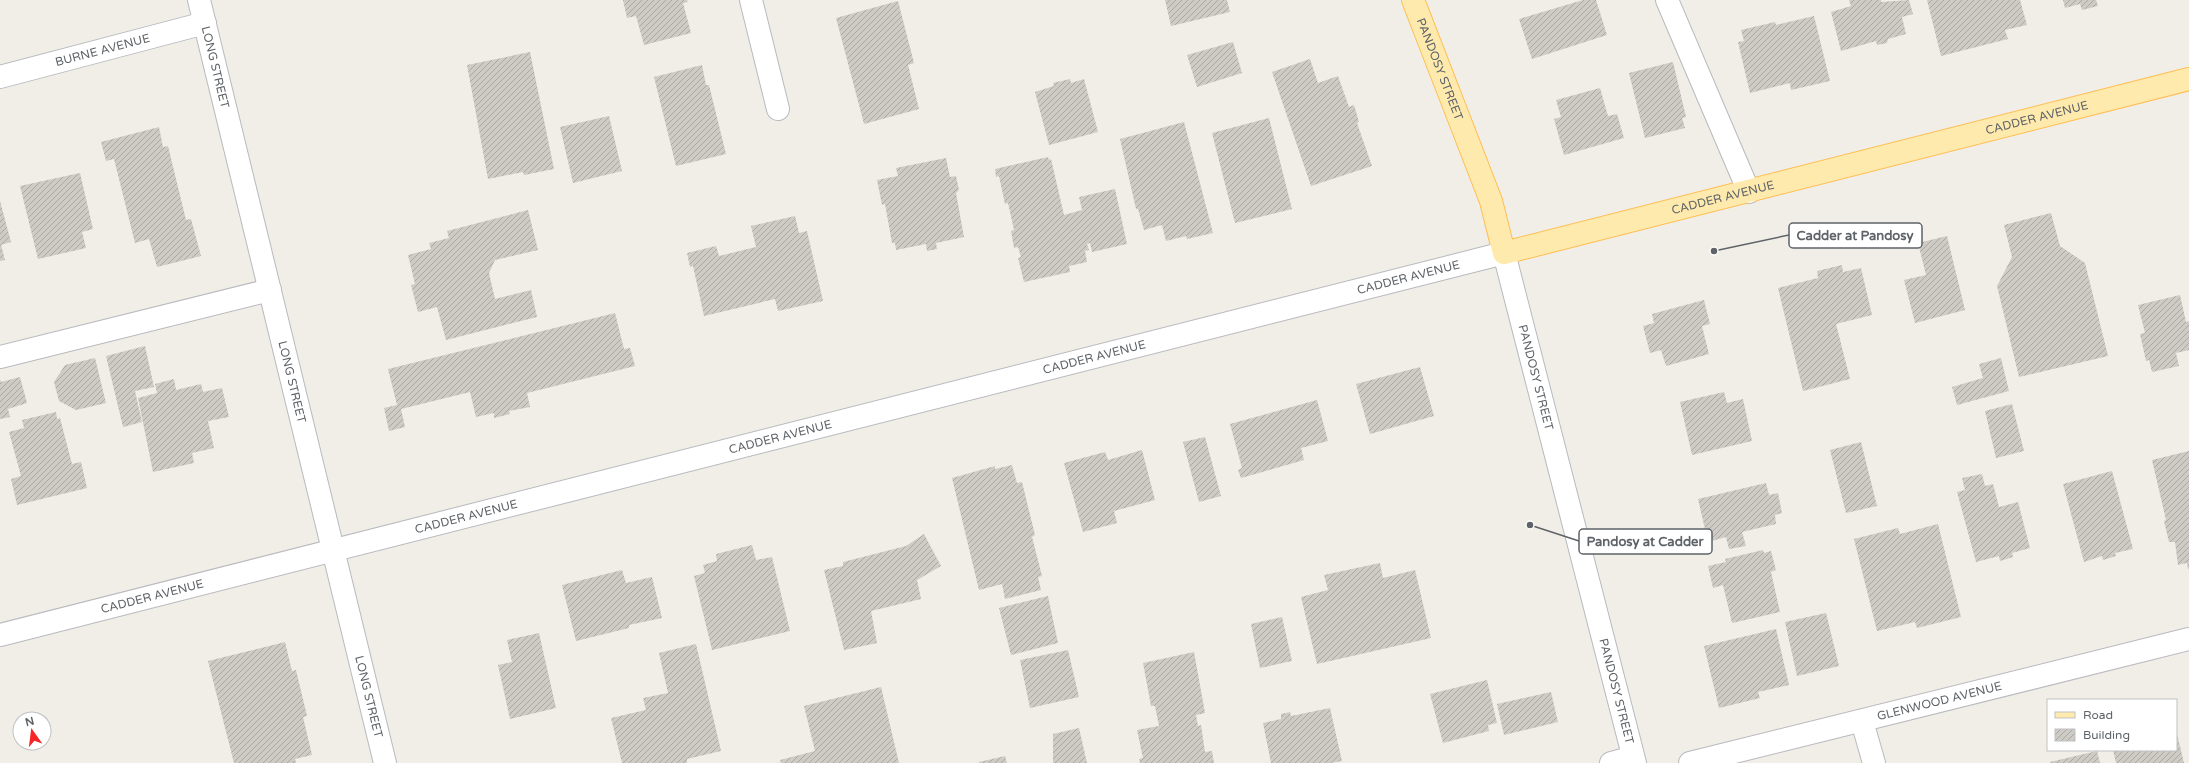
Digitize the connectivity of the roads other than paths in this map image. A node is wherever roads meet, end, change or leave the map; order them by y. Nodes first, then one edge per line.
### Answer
1 (199, 0) edge
2 (751, 0) edge
3 (1413, 0) edge
4 (1667, 0) edge
5 (205, 23) junction
6 (0, 77) edge
7 (2189, 79) edge
8 (778, 109) dead end
9 (1749, 192) junction
10 (1504, 253) junction
11 (270, 290) junction
12 (0, 357) edge
13 (334, 550) junction
14 (0, 635) edge
15 (2189, 639) edge
16 (1862, 721) junction
17 (1634, 760) edge
18 (385, 763) edge
19 (1611, 763) edge
20 (1690, 763) edge
21 (1874, 763) edge

1 - 5 street, LONG STREET
2 - 8 street
3 - 10 main road, PANDOSY STREET
4 - 9 street
5 - 6 street, BURNE AVENUE
5 - 11 street, LONG STREET
7 - 9 main road, CADDER AVENUE
9 - 10 main road, CADDER AVENUE
10 - 13 street, CADDER AVENUE
10 - 17 street, PANDOSY STREET
11 - 12 street
11 - 13 street, LONG STREET
13 - 14 street, CADDER AVENUE
13 - 18 street, LONG STREET
15 - 16 street, GLENWOOD AVENUE
16 - 20 street, GLENWOOD AVENUE
16 - 21 street
17 - 19 street

